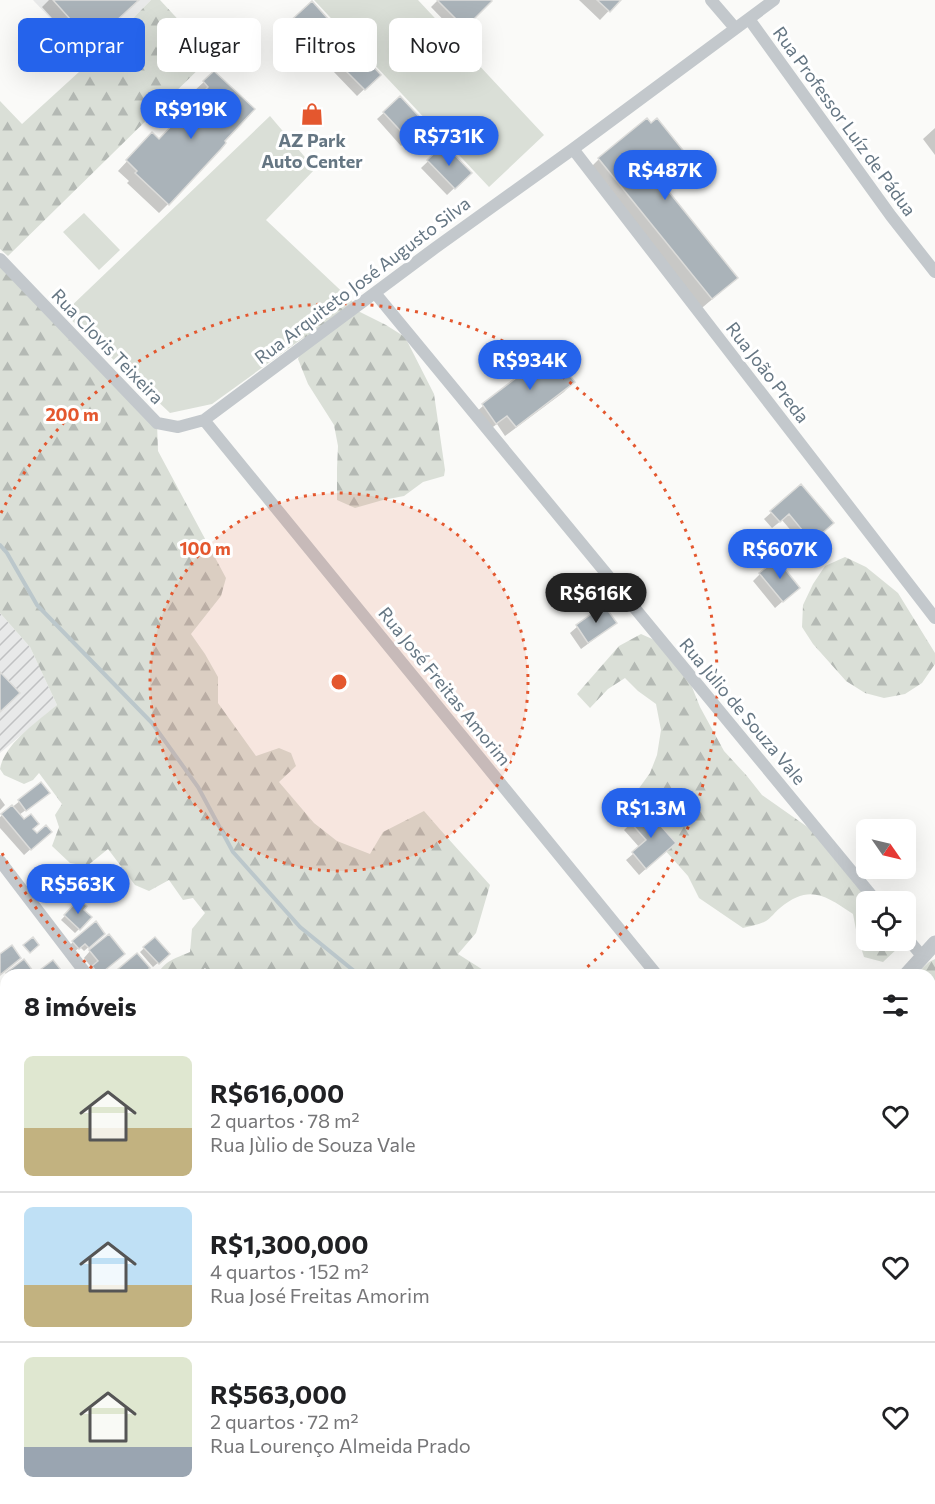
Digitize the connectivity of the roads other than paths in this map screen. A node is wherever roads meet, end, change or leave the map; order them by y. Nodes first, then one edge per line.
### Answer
1 (711, 0) edge
2 (774, 0) edge
3 (749, 19) junction
4 (735, 28) junction
5 (573, 149) junction
6 (0, 259) edge
7 (935, 272) edge
8 (375, 293) junction
9 (204, 420) junction
10 (935, 618) edge
11 (0, 861) edge
12 (868, 891) edge
13 (935, 943) edge
14 (916, 949) edge
15 (922, 956) junction
16 (82, 969) edge
17 (652, 969) edge
18 (911, 969) edge

1 - 4 street
2 - 3 street, Rua Arquiteto José Augusto Silva
3 - 4 street, Rua Arquiteto José Augusto Silva
3 - 7 street, Rua Professor Luíz de Pádua
4 - 5 street, Rua Arquiteto José Augusto Silva
5 - 8 street, Rua Arquiteto José Augusto Silva
5 - 10 street, Rua João Preda
6 - 9 street, Rua Clovis Teixeira
8 - 9 street, Rua Arquiteto José Augusto Silva
8 - 12 street, Rua Jùlio de Souza Vale
9 - 17 street, Rua José Freitas Amorim
11 - 16 street
13 - 15 street
14 - 15 street
15 - 18 street

